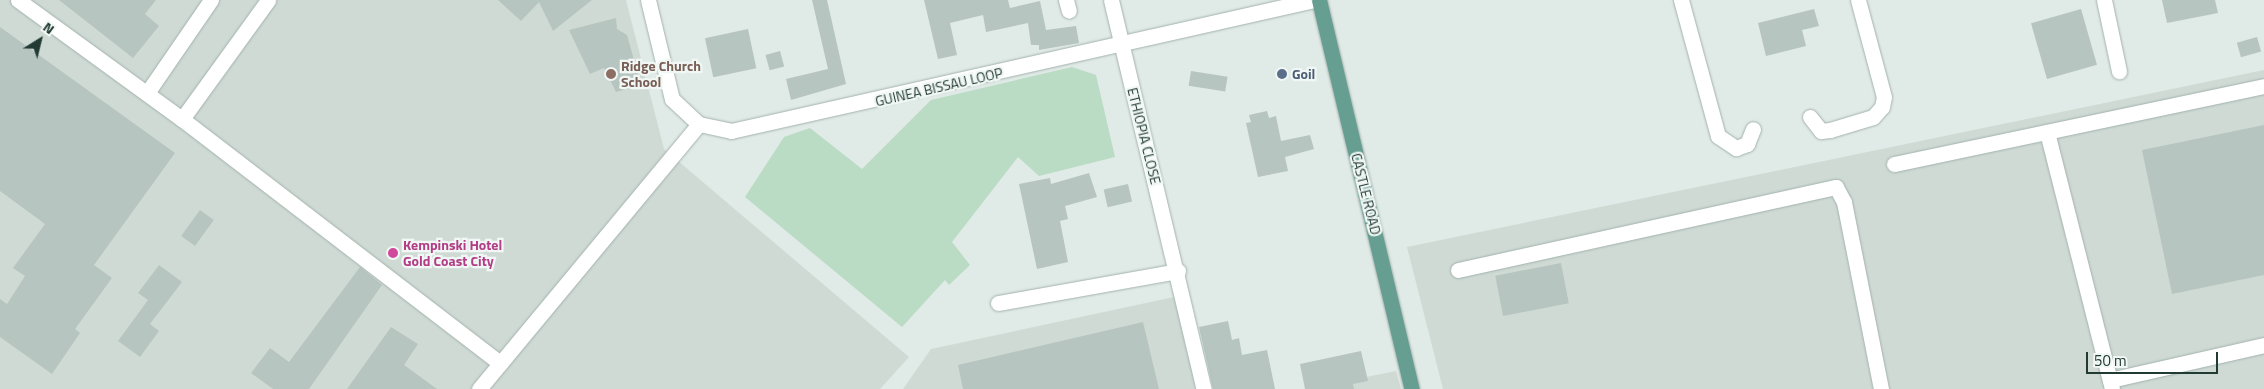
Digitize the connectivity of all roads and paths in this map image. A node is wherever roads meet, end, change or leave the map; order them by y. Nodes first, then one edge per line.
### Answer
1 (18, 0) edge
2 (211, 0) edge
3 (268, 0) edge
4 (648, 0) edge
5 (1110, 0) edge
6 (1314, 0) edge
7 (1318, 0) edge
8 (1681, 0) edge
9 (1858, 0) edge
10 (2104, 0) edge
11 (1121, 44) junction
12 (2119, 71) dead end
13 (2264, 86) edge
14 (147, 93) junction
15 (1810, 117) dead end
16 (182, 119) junction
17 (699, 124) junction
18 (1753, 129) dead end
19 (2047, 132) junction
20 (1894, 164) dead end
21 (1458, 270) dead end
22 (1178, 271) junction
23 (998, 303) dead end
24 (2264, 345) edge
25 (500, 363) junction
26 (2111, 384) edge
27 (479, 389) edge
28 (1204, 389) edge
29 (1412, 389) edge
30 (1881, 389) edge

1 - 14 street
2 - 14 street
3 - 16 street
4 - 17 street
5 - 11 street, ETHIOPIA CLOSE
6 - 11 street, GUINEA BISSAU LOOP
7 - 29 main road, CASTLE ROAD
8 - 18 street
9 - 15 street
10 - 12 street
11 - 17 street, GUINEA BISSAU LOOP
11 - 22 street, ETHIOPIA CLOSE
13 - 19 street
14 - 16 street
16 - 25 street
17 - 25 street
19 - 20 street
19 - 26 street
21 - 30 street
22 - 23 street
22 - 28 street, ETHIOPIA CLOSE
24 - 26 street
25 - 27 street

